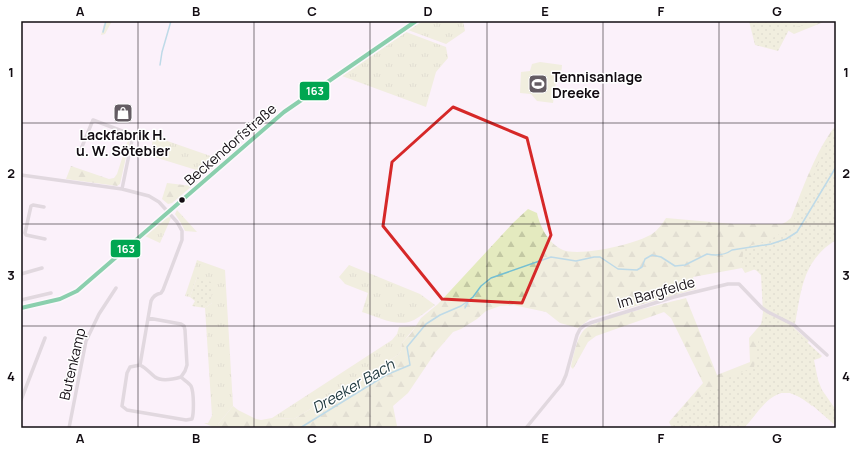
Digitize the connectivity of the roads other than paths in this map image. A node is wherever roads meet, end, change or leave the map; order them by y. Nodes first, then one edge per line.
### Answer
1 (416, 21) edge
2 (81, 149) dead end
3 (21, 175) edge
4 (122, 189) junction
5 (44, 207) dead end
6 (169, 212) junction
7 (21, 223) edge
8 (27, 224) junction
9 (45, 239) dead end
10 (42, 268) dead end
11 (21, 274) edge
12 (116, 288) dead end
13 (51, 293) dead end
14 (21, 300) edge
15 (21, 308) edge
16 (148, 318) junction
17 (45, 338) dead end
18 (827, 355) dead end
19 (140, 365) junction
20 (181, 377) junction
21 (21, 400) edge
22 (69, 428) edge
23 (526, 428) edge

1 - 6 street, Beckendorfstraße
2 - 4 street
3 - 4 street
4 - 6 street
5 - 8 street
6 - 15 street, Beckendorfstraße
6 - 16 street
7 - 8 street
8 - 9 street
10 - 11 street
12 - 22 street, Butenkamp
13 - 14 street
16 - 19 street
16 - 20 street
17 - 21 street
18 - 23 street, Im Bargfelde
19 - 20 street
19 - 20 street

